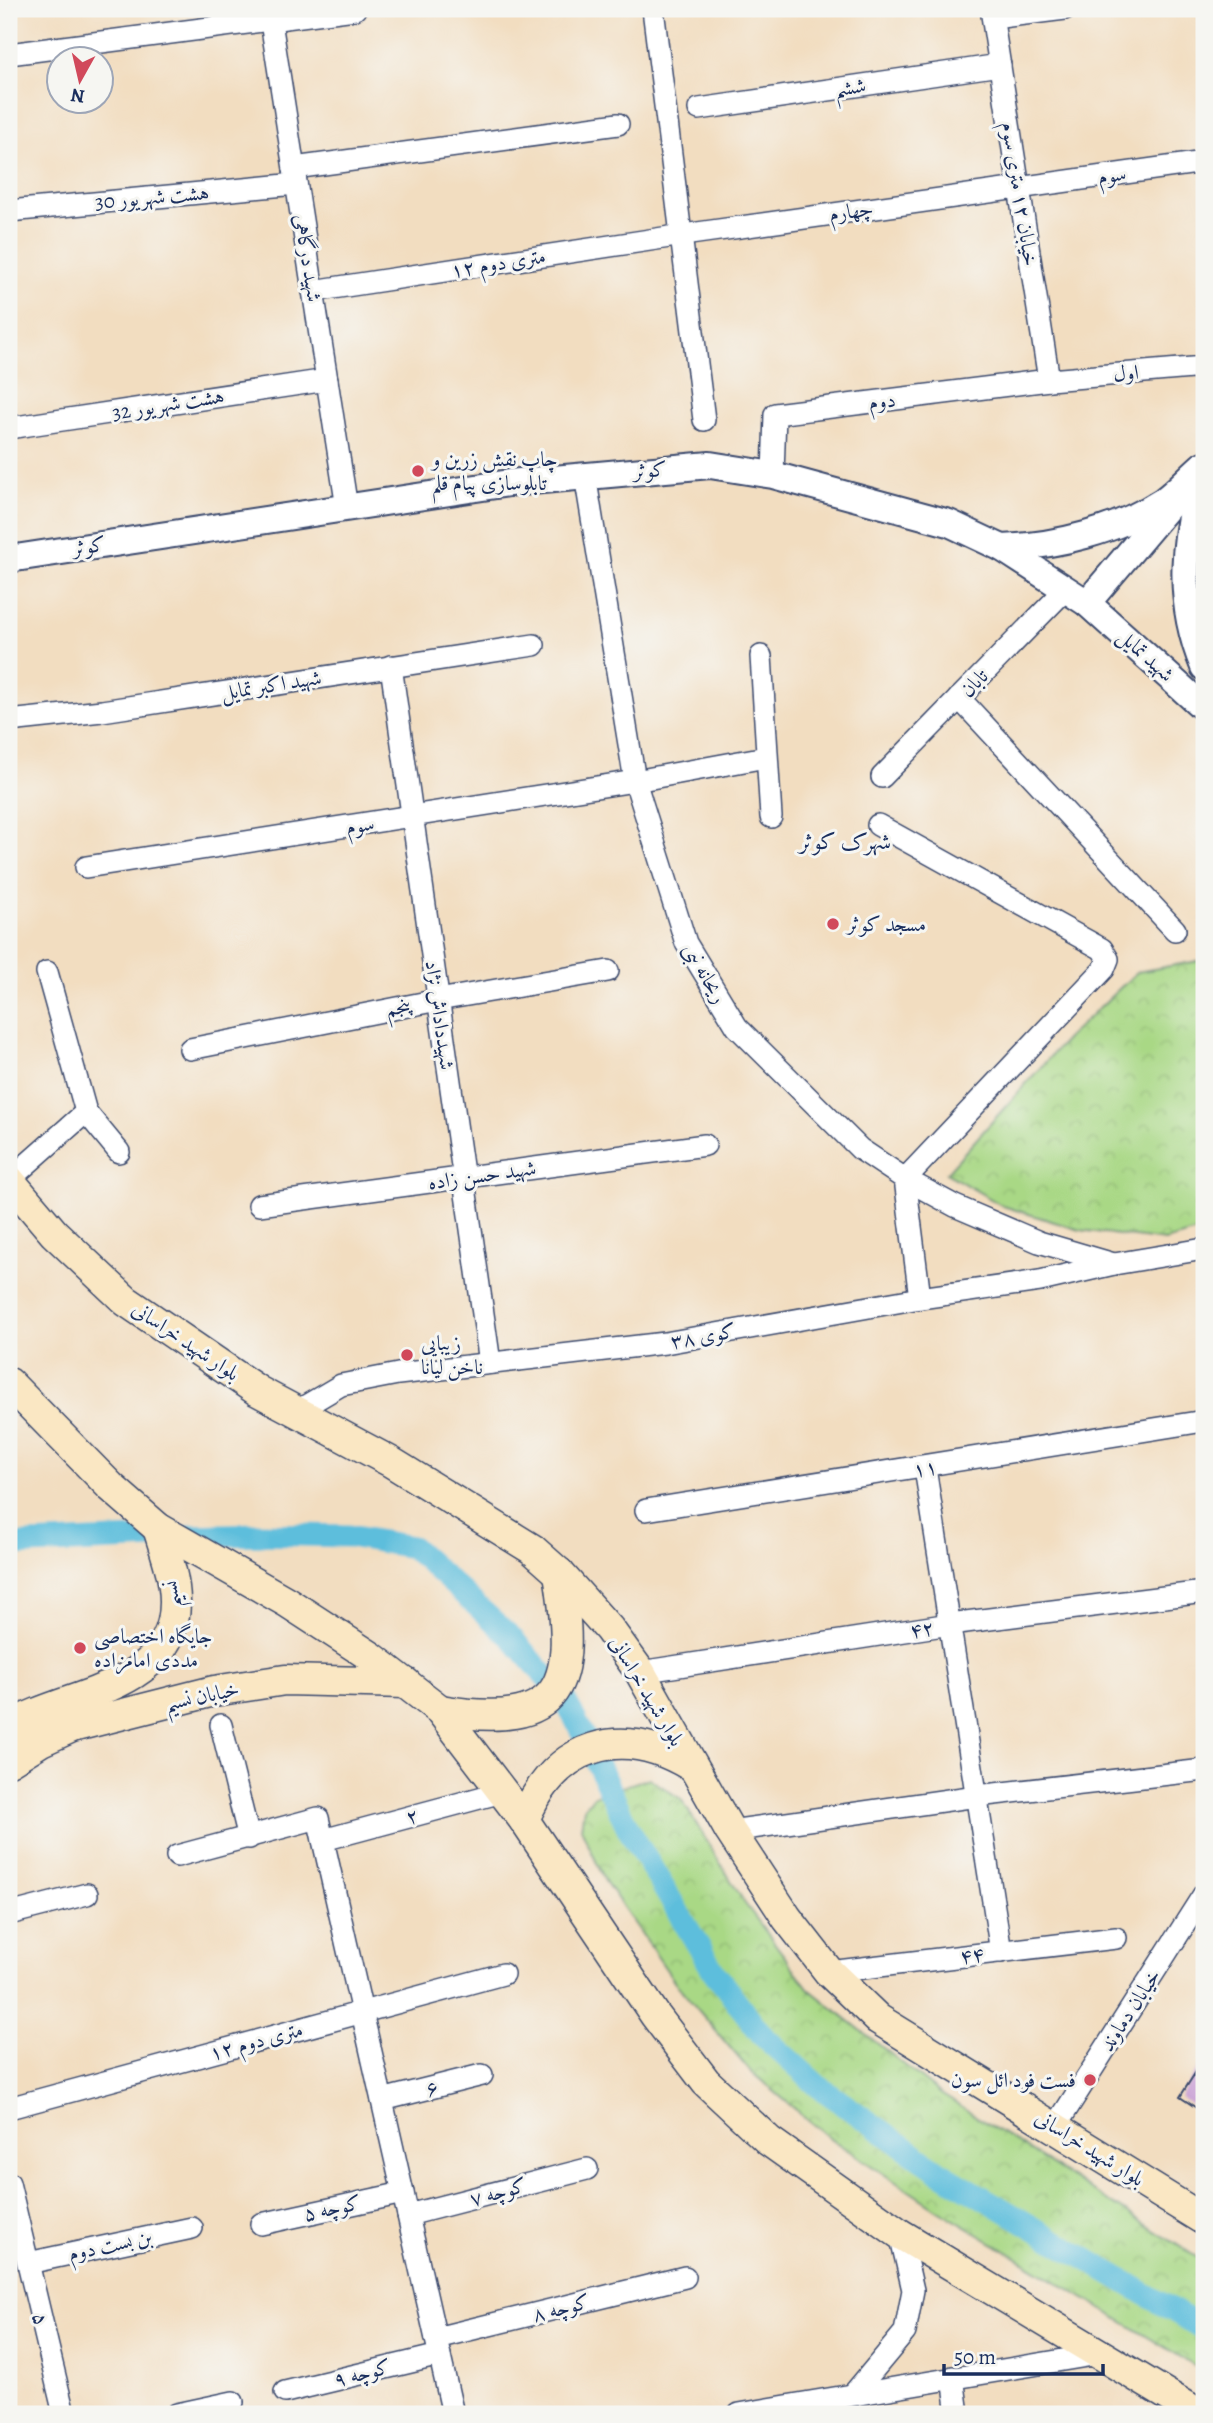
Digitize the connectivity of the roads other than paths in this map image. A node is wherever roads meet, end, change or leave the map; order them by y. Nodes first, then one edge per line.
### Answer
1 (355, 9) edge
2 (653, 9) edge
3 (1065, 9) edge
4 (992, 14) edge
5 (270, 15) edge
6 (9, 54) edge
7 (1000, 65) junction
8 (699, 109) dead end
9 (618, 124) dead end
10 (1204, 162) edge
11 (295, 176) junction
12 (1019, 188) junction
13 (9, 211) edge
14 (683, 235) junction
15 (313, 291) junction
16 (1204, 367) edge
17 (327, 380) junction
18 (1049, 380) junction
19 (704, 420) dead end
20 (9, 428) edge
21 (1204, 464) edge
22 (584, 475) junction
23 (772, 475) junction
24 (347, 508) junction
25 (1196, 535) edge
26 (1002, 548) junction
27 (9, 559) edge
28 (1077, 596) junction
29 (534, 645) dead end
30 (761, 656) dead end
31 (391, 667) junction
32 (1204, 667) edge
33 (959, 698) junction
34 (1204, 708) edge
35 (9, 721) edge
36 (766, 757) junction
37 (882, 777) dead end
38 (635, 781) junction
39 (410, 817) junction
40 (771, 817) dead end
41 (878, 825) dead end
42 (86, 867) dead end
43 (1175, 930) dead end
44 (608, 971) dead end
45 (47, 972) dead end
46 (438, 1000) junction
47 (190, 1049) dead end
48 (86, 1112) junction
49 (705, 1144) dead end
50 (118, 1152) dead end
51 (463, 1178) junction
52 (905, 1179) junction
53 (9, 1180) edge
54 (259, 1205) dead end
55 (1204, 1249) edge
56 (1114, 1264) junction
57 (919, 1298) junction
58 (490, 1363) junction
59 (9, 1383) edge
60 (297, 1411) junction
61 (1204, 1421) edge
62 (925, 1468) junction
63 (646, 1510) dead end
64 (158, 1528) junction
65 (559, 1573) junction
66 (1204, 1592) edge
67 (950, 1624) junction
68 (640, 1672) junction
69 (406, 1683) junction
70 (440, 1710) junction
71 (221, 1725) dead end
72 (9, 1727) edge
73 (9, 1761) edge
74 (691, 1766) junction
75 (1204, 1770) edge
76 (502, 1792) junction
77 (977, 1796) junction
78 (524, 1820) junction
79 (730, 1831) junction
80 (249, 1838) junction
81 (323, 1840) junction
82 (177, 1856) dead end
83 (87, 1894) dead end
84 (1204, 1894) edge
85 (9, 1914) edge
86 (1115, 1938) dead end
87 (1001, 1952) junction
88 (829, 1972) junction
89 (503, 1974) dead end
90 (362, 2012) junction
91 (482, 2075) dead end
92 (382, 2101) junction
93 (9, 2108) edge
94 (1056, 2126) junction
95 (587, 2169) dead end
96 (9, 2183) edge
97 (403, 2193) junction
98 (408, 2215) junction
99 (1204, 2220) edge
100 (261, 2224) dead end
101 (192, 2228) dead end
102 (900, 2234) junction
103 (27, 2263) junction
104 (685, 2277) dead end
105 (438, 2346) junction
106 (1099, 2354) junction
107 (953, 2376) junction
108 (285, 2392) dead end
109 (855, 2392) junction
110 (233, 2402) dead end
111 (64, 2414) edge
112 (177, 2414) edge
113 (453, 2414) edge
114 (739, 2414) edge
115 (958, 2414) edge
116 (1199, 2414) edge

1 - 5 street
2 - 14 street
3 - 4 street
4 - 7 street, خیابان ۱۲ متری سوم
5 - 6 street
5 - 11 street, شهید درگاهی
7 - 8 street, ششم
7 - 12 street, خیابان ۱۲ متری سوم
9 - 11 street
10 - 12 street, سوم
11 - 13 street, هشت شهریور 30
11 - 15 street, شهید درگاهی
12 - 14 street, چهارم
12 - 18 street, خیابان ۱۲ متری سوم
14 - 15 street, ۱۲ متری دوم
14 - 19 street
15 - 17 street, شهید درگاهی
16 - 18 street, اول
17 - 20 street, هشت شهریور 32
17 - 24 street, شهید درگاهی
18 - 23 street, دوم
21 - 25 street
21 - 26 street
21 - 28 street
22 - 23 street, کوثر
22 - 24 street, کوثر
22 - 38 street, ریحانه نبی
23 - 26 street, کوثر
24 - 27 street, کوثر
25 - 32 street
26 - 28 street, کوثر
28 - 33 street, تابان
28 - 34 street, شهید تمایل
29 - 31 street, شهید اکبر تمایل
30 - 36 street
31 - 35 street, شهید اکبر تمایل
31 - 39 street, شهیدداداش نژاد
33 - 37 street, تابان
33 - 43 street
36 - 38 street, سوم
36 - 40 street
38 - 39 street, سوم
38 - 52 street, ریحانه نبی
39 - 42 street, سوم
39 - 46 street, شهیدداداش نژاد
41 - 52 street
44 - 46 street, پنجم
45 - 48 street
46 - 47 street, پنجم
46 - 51 street, شهیدداداش نژاد
48 - 50 street
48 - 53 street
49 - 51 street, شهید حسن زاده
51 - 54 street, شهید حسن زاده
51 - 58 street, شهیدداداش نژاد
52 - 56 street, ریحانه نبی
52 - 57 street
53 - 60 main road, بلوار شهید خراسانی
55 - 56 street, کوی ۳۸
56 - 57 street, کوی ۳۸
57 - 58 street, کوی ۳۸
58 - 60 street, کوی ۳۸
59 - 64 main road
60 - 65 main road, بلوار شهید خراسانی
61 - 62 street, ۱۱
62 - 63 street, ۱۱
62 - 67 street
64 - 69 main road
64 - 72 main road, نسیم
65 - 68 main road, بلوار شهید خراسانی
65 - 70 main road
66 - 67 street, ۴۲
67 - 68 street, ۴۲
67 - 77 street
68 - 74 main road, بلوار شهید خراسانی
69 - 70 main road
69 - 73 main road, خیابان نسیم
70 - 76 main road
71 - 80 street
74 - 78 main road
74 - 79 main road, بلوار شهید خراسانی
75 - 77 street
76 - 78 main road
76 - 81 street, ۲
77 - 79 street
77 - 87 street
78 - 102 main road
79 - 88 main road, بلوار شهید خراسانی
80 - 81 street
80 - 82 street
81 - 90 street
83 - 85 street
84 - 94 street, خیابان دماوند
86 - 87 street, ۴۴
87 - 88 street, ۴۴
88 - 94 main road, بلوار شهید خراسانی
89 - 90 street, ۱۲ متری دوم
90 - 92 street
90 - 93 street, ۱۲ متری دوم
91 - 92 street, ۶
92 - 97 street
94 - 99 main road, بلوار شهید خراسانی
95 - 98 street, کوچه ۷
96 - 103 street, ۵
97 - 98 street
97 - 100 street, کوچه ۵
98 - 105 street
101 - 103 street, بن بست دوم
102 - 106 main road
102 - 109 street
103 - 111 street, ۵
104 - 105 street, کوچه ۸
105 - 108 street, کوچه ۹
105 - 113 street
106 - 107 street
106 - 116 main road
107 - 109 street
107 - 115 street
109 - 114 street
110 - 112 street

